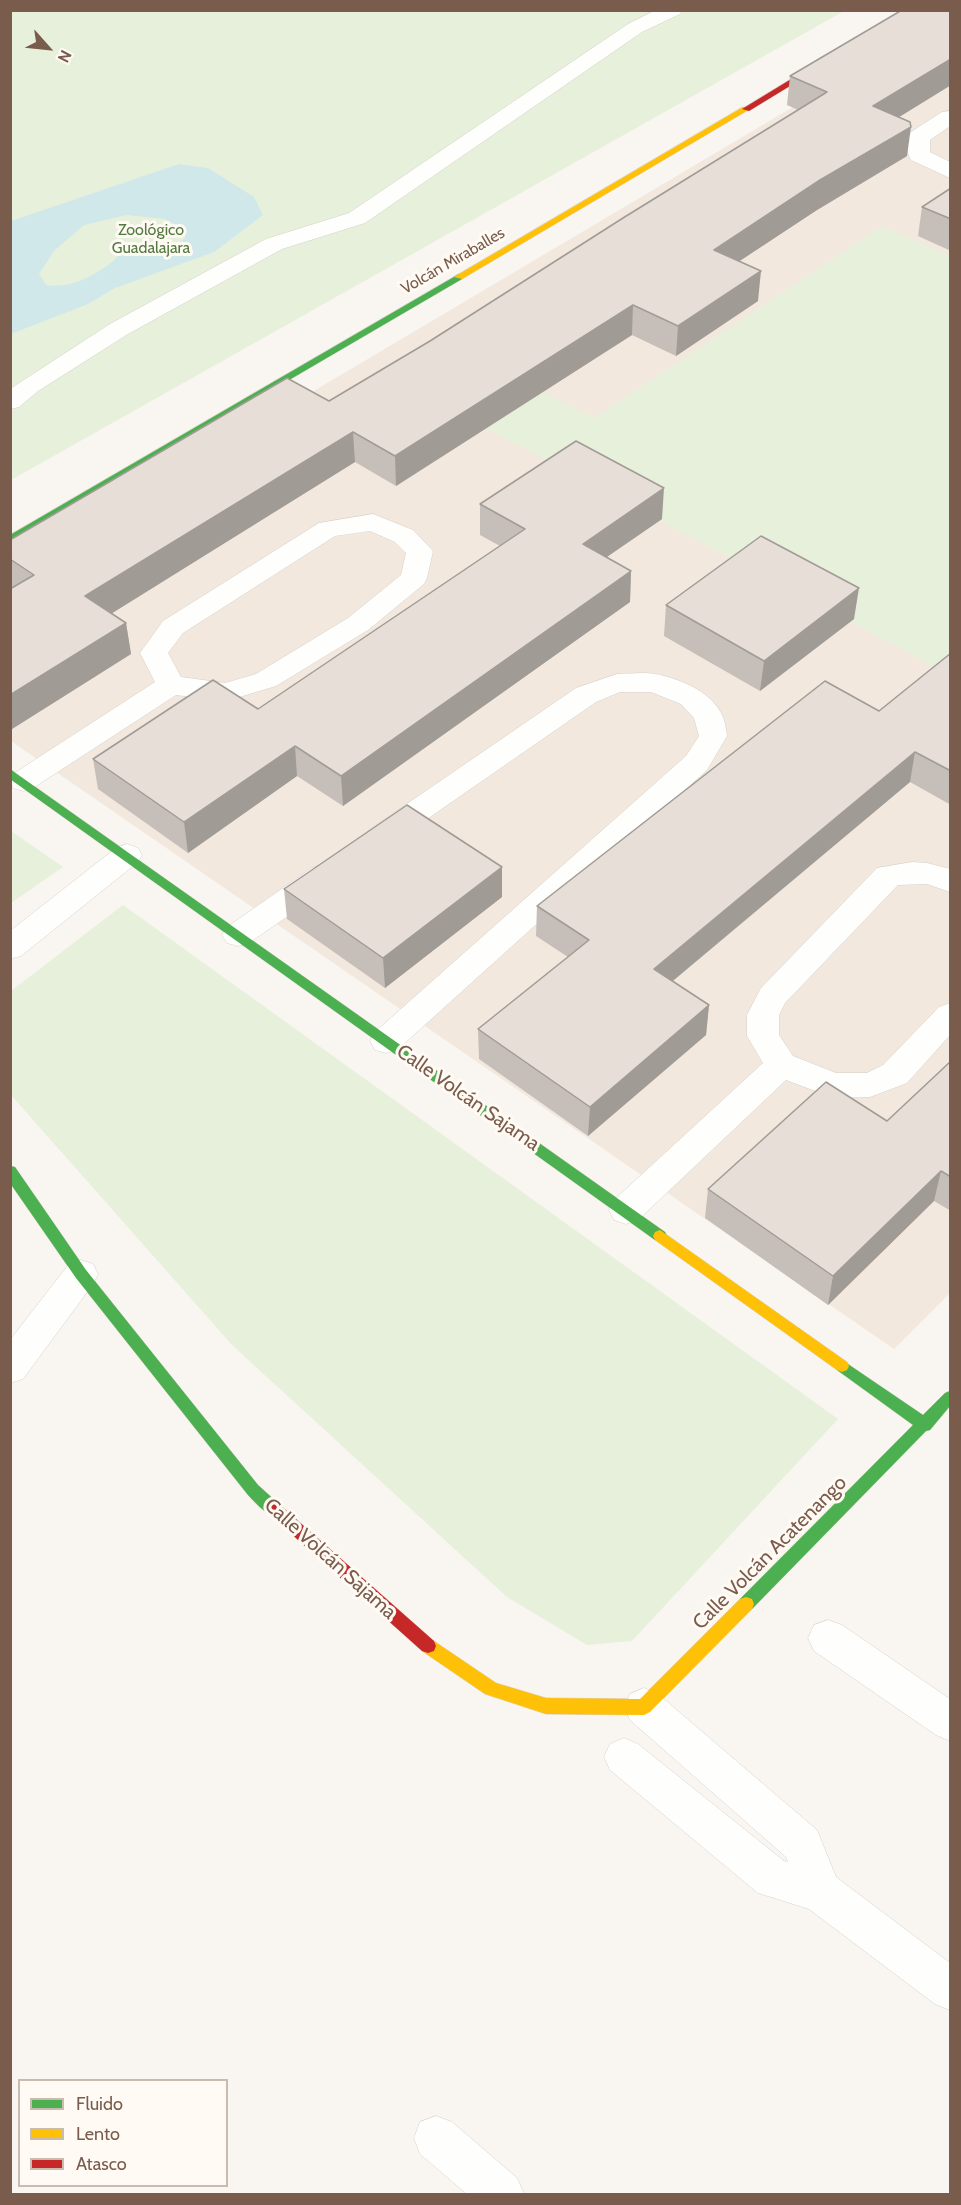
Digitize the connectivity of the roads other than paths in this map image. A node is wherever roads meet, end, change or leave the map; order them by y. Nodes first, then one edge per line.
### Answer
1 (673, 10) edge
2 (840, 53) edge
3 (951, 117) edge
4 (951, 171) edge
5 (10, 402) edge
6 (10, 540) edge
7 (171, 685) junction
8 (17, 777) edge
9 (127, 855) junction
10 (951, 881) edge
11 (238, 934) junction
12 (10, 948) edge
13 (951, 1015) edge
14 (386, 1041) junction
15 (781, 1065) junction
16 (10, 1171) edge
17 (626, 1210) junction
18 (81, 1274) junction
19 (10, 1368) edge
20 (951, 1397) edge
21 (926, 1425) junction
22 (828, 1638) dead end
23 (644, 1707) junction
24 (951, 1722) edge
25 (624, 1757) dead end
26 (820, 1891) junction
27 (951, 1989) edge
28 (436, 2138) dead end
29 (501, 2194) edge

1 - 5 street
2 - 6 street, Volcán Miraballes
3 - 4 street
7 - 7 street
7 - 8 street
8 - 9 street, Calle Volcán Sajama
9 - 11 street, Calle Volcán Sajama
9 - 12 street
10 - 15 street
11 - 14 street, Calle Volcán Sajama
11 - 14 street
13 - 15 street
14 - 17 street, Calle Volcán Sajama
15 - 17 street
16 - 18 street, Calle Volcán Sajama
17 - 21 street, Calle Volcán Sajama
18 - 19 street
18 - 23 street, Calle Volcán Sajama
20 - 21 street, Calle Volcán Acatenango
21 - 23 street, Calle Volcán Acatenango
22 - 24 street
23 - 26 street
25 - 26 street
26 - 27 street
28 - 29 street

